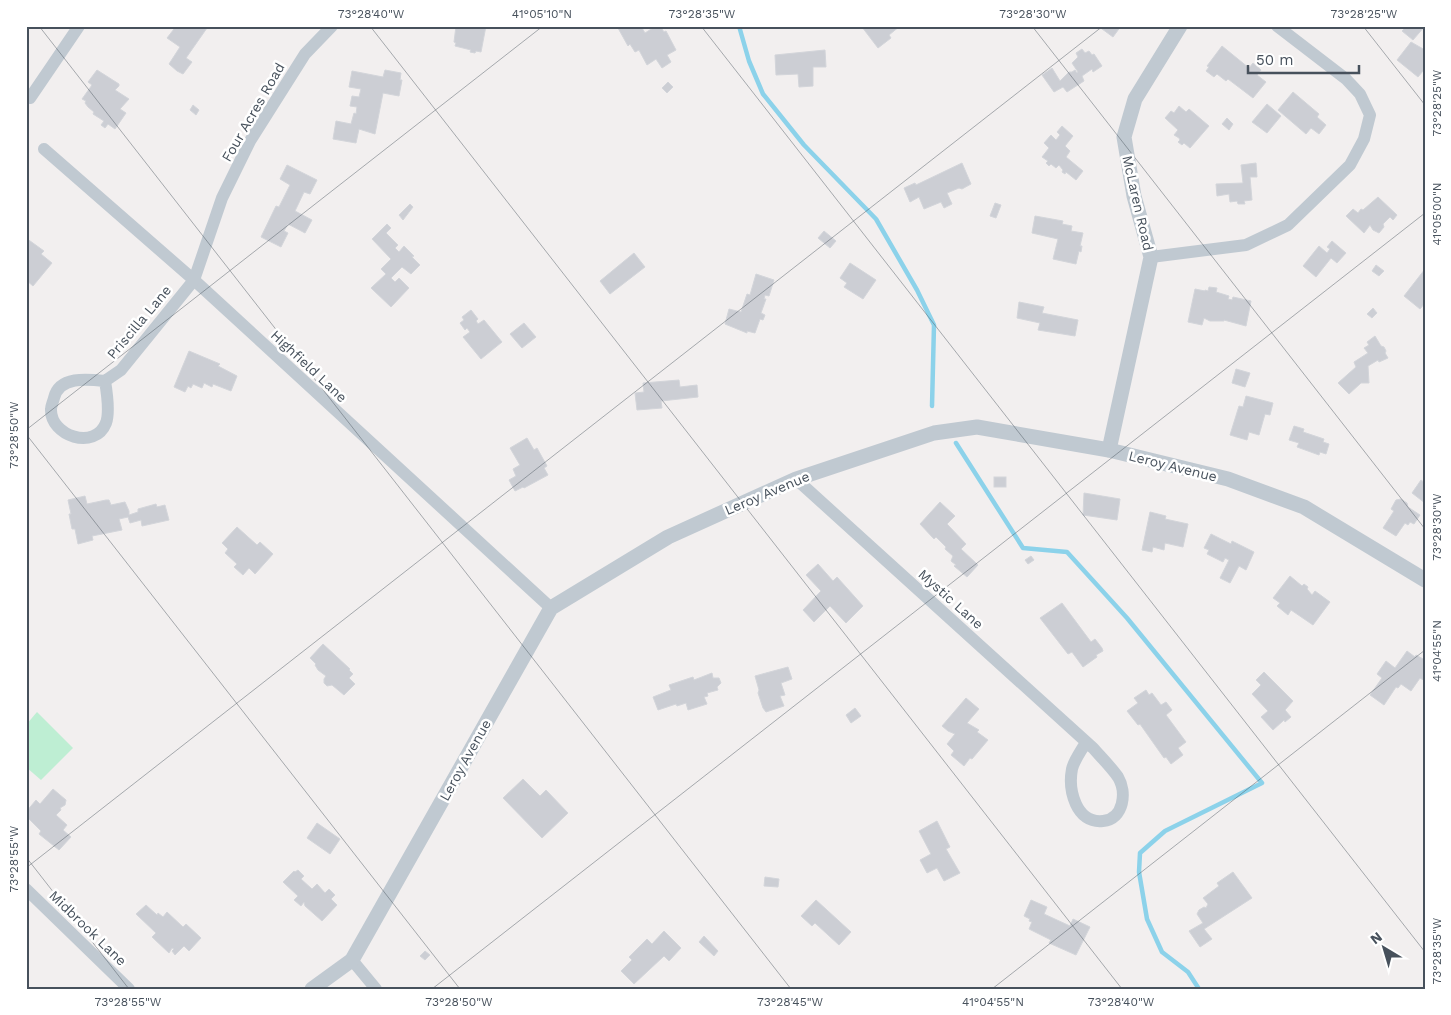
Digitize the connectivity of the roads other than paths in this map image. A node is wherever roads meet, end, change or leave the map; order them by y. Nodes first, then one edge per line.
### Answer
1 (79, 26) edge
2 (332, 26) edge
3 (1180, 26) edge
4 (1277, 26) edge
5 (30, 98) dead end
6 (44, 149) dead end
7 (1151, 256) junction
8 (194, 280) junction
9 (105, 381) junction
10 (1109, 450) junction
11 (796, 478) junction
12 (1425, 580) edge
13 (551, 608) junction
14 (1086, 742) junction
15 (26, 889) edge
16 (352, 960) junction
17 (130, 989) edge
18 (312, 989) edge
19 (376, 989) edge

1 - 5 street
2 - 8 street, Four Acres Road
3 - 7 street, McLaren Road
4 - 7 street
6 - 8 street, Highfield Lane
7 - 10 street, McLaren Road
8 - 9 street, Priscilla Lane
8 - 13 street, Highfield Lane
9 - 9 street
10 - 11 street, Leroy Avenue
10 - 12 street, Leroy Avenue
11 - 13 street, Leroy Avenue
11 - 14 street, Mystic Lane
13 - 16 street, Leroy Avenue
14 - 14 street, Mystic Lane
15 - 17 street, Midbrook Lane
16 - 18 street, Leroy Avenue
16 - 19 street

